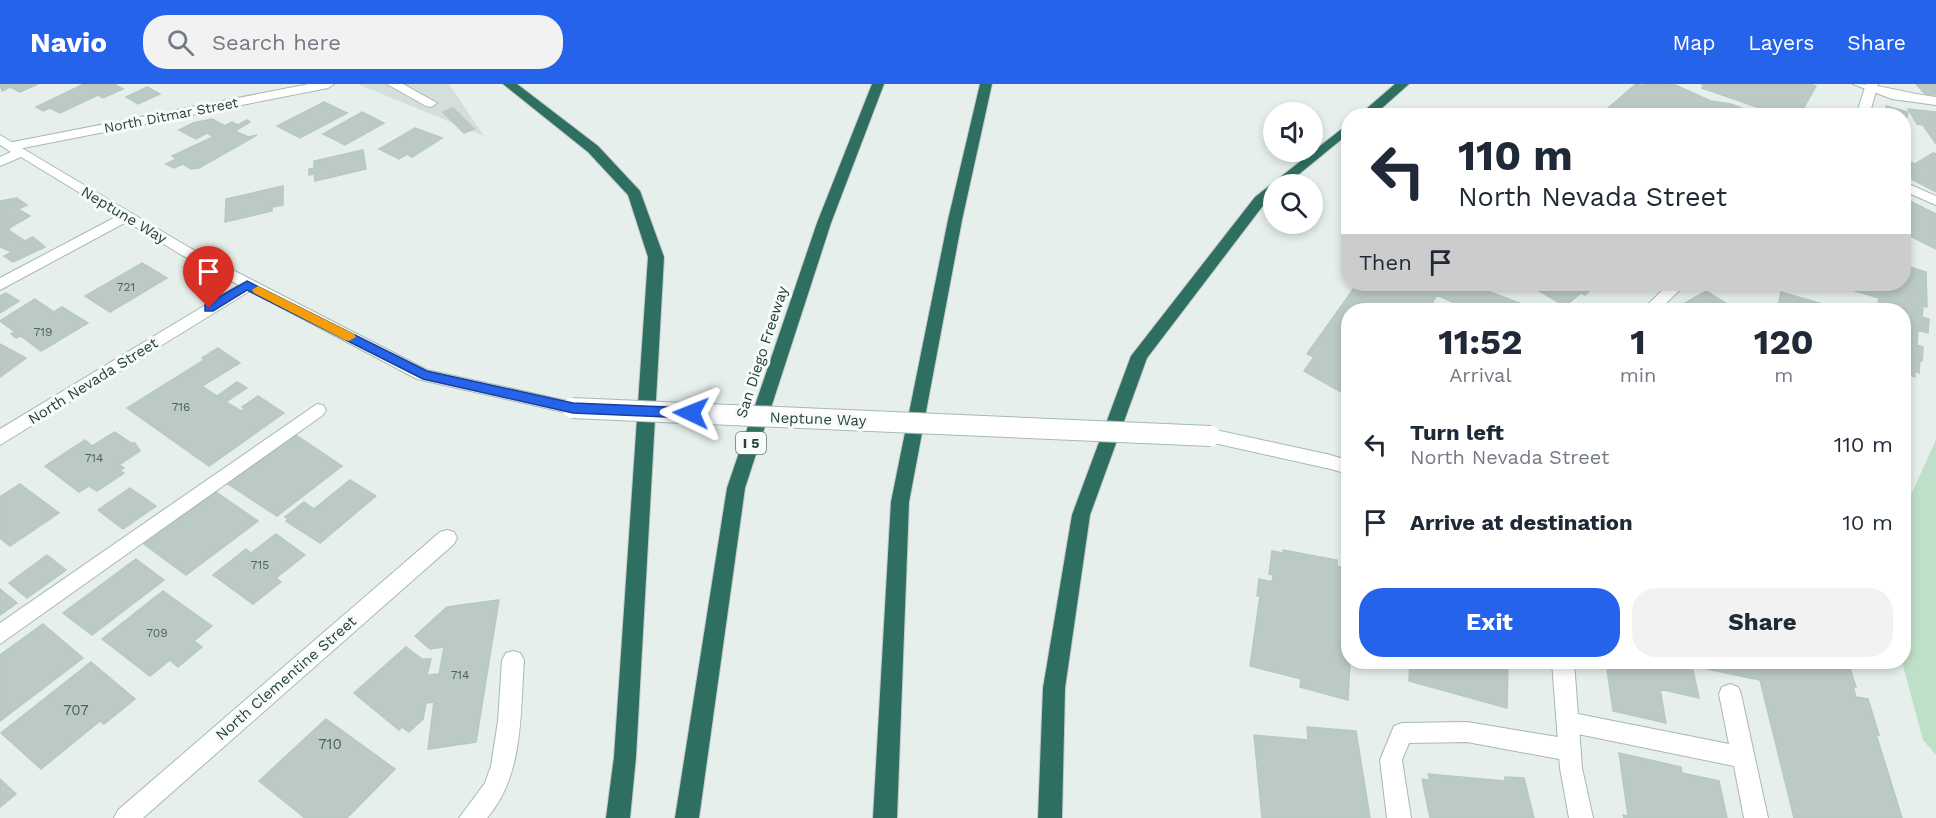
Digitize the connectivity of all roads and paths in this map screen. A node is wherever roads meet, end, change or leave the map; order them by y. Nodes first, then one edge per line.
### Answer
1 (328, 84) edge
2 (393, 84) edge
3 (509, 84) edge
4 (878, 84) edge
5 (986, 84) edge
6 (1403, 84) edge
7 (1868, 85) edge
8 (1936, 100) edge
9 (431, 103) dead end
10 (1374, 108) edge
11 (1864, 108) edge
12 (1341, 134) edge
13 (11, 146) edge
14 (0, 162) edge
15 (1291, 174) edge
16 (1911, 189) edge
17 (1263, 198) edge
18 (1936, 201) edge
19 (125, 217) junction
20 (0, 285) edge
21 (247, 285) junction
22 (1670, 291) edge
23 (1658, 303) edge
24 (317, 410) dead end
25 (0, 438) edge
26 (1341, 465) edge
27 (447, 538) dead end
28 (0, 635) edge
29 (513, 660) dead end
30 (1564, 669) edge
31 (1730, 694) dead end
32 (1568, 722) junction
33 (1569, 750) junction
34 (1743, 757) junction
35 (126, 818) edge
36 (471, 818) edge
37 (618, 818) edge
38 (687, 818) edge
39 (885, 818) edge
40 (1050, 818) edge
41 (1399, 818) edge
42 (1581, 818) edge
43 (1756, 818) edge

1 - 13 street, North Ditmar Street
2 - 9 street
3 - 37 highway
4 - 38 highway, San Diego Freeway / I 5
5 - 39 highway
6 - 10 highway
7 - 8 street
7 - 11 street
12 - 15 highway
13 - 14 street, North Ditmar Street
13 - 19 street, Neptune Way
16 - 18 street
17 - 40 highway
19 - 20 street
19 - 21 street, Neptune Way
21 - 25 street, North Nevada Street
21 - 26 street, Neptune Way, bridge
22 - 23 street
24 - 28 street
27 - 35 street, North Clementine Street
29 - 36 street
30 - 32 street
31 - 34 street
32 - 33 street
32 - 34 street
33 - 41 street
33 - 42 street
34 - 43 street

